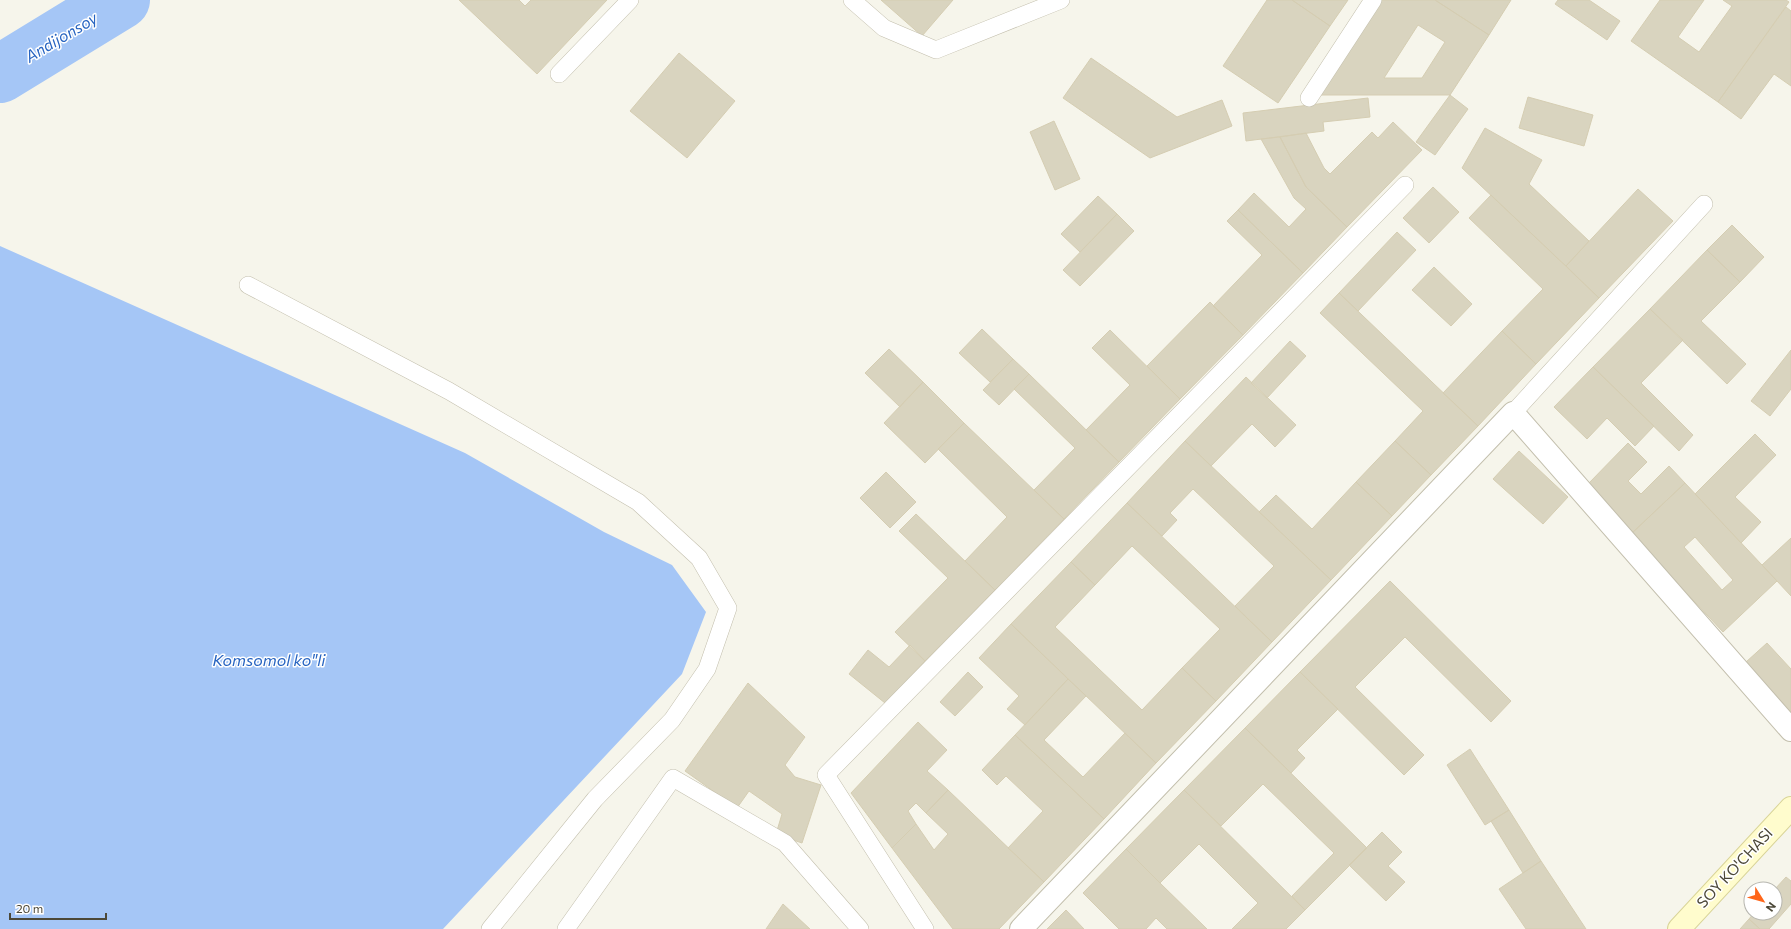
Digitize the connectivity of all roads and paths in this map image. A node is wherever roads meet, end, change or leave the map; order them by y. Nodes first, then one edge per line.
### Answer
1 (630, 0) edge
2 (852, 0) edge
3 (1061, 0) edge
4 (1373, 0) edge
5 (559, 74) dead end
6 (1309, 98) dead end
7 (1405, 185) dead end
8 (1704, 204) dead end
9 (248, 285) dead end
10 (1513, 412) junction
11 (1791, 730) edge
12 (1791, 808) edge
13 (490, 929) edge
14 (566, 929) edge
15 (860, 929) edge
16 (925, 929) edge
17 (1021, 929) edge
18 (1679, 929) edge

1 - 5 lane
2 - 3 lane
4 - 6 lane
7 - 16 lane
8 - 10 lane
9 - 13 lane
10 - 11 street
10 - 17 street
12 - 18 main road, SOY KO'CHASI
14 - 15 lane

